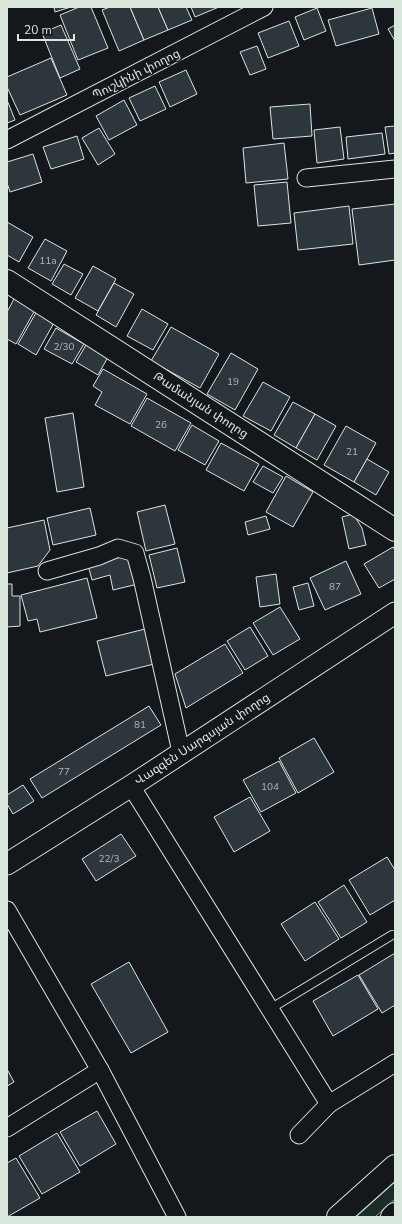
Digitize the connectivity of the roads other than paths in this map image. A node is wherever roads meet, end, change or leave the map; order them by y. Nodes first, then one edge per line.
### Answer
1 (264, 7) edge
2 (7, 140) edge
3 (395, 169) edge
4 (306, 178) dead end
5 (7, 281) edge
6 (395, 530) edge
7 (47, 571) dead end
8 (395, 613) edge
9 (181, 752) junction
10 (131, 786) junction
11 (7, 864) edge
12 (7, 910) edge
13 (392, 935) dead end
14 (270, 1009) junction
15 (395, 1063) edge
16 (100, 1070) junction
17 (330, 1104) junction
18 (7, 1128) edge
19 (299, 1135) dead end
20 (395, 1166) edge
21 (395, 1214) edge
22 (177, 1217) edge
23 (338, 1217) edge
24 (392, 1217) edge

1 - 2 street, Պուշկինի փողոց
3 - 4 street
5 - 6 main road, Թամանյան փողոց
7 - 9 street
8 - 9 street, Վազգեն Սարգսյան փողոց
9 - 10 street, Վազգեն Սարգսյան փողոց
10 - 11 street, Վազգեն Սարգսյան փողոց
10 - 14 street
12 - 16 street
13 - 14 lane
14 - 17 street
15 - 17 street
16 - 18 street
16 - 22 street
17 - 19 street
20 - 23 main road
21 - 24 main road

